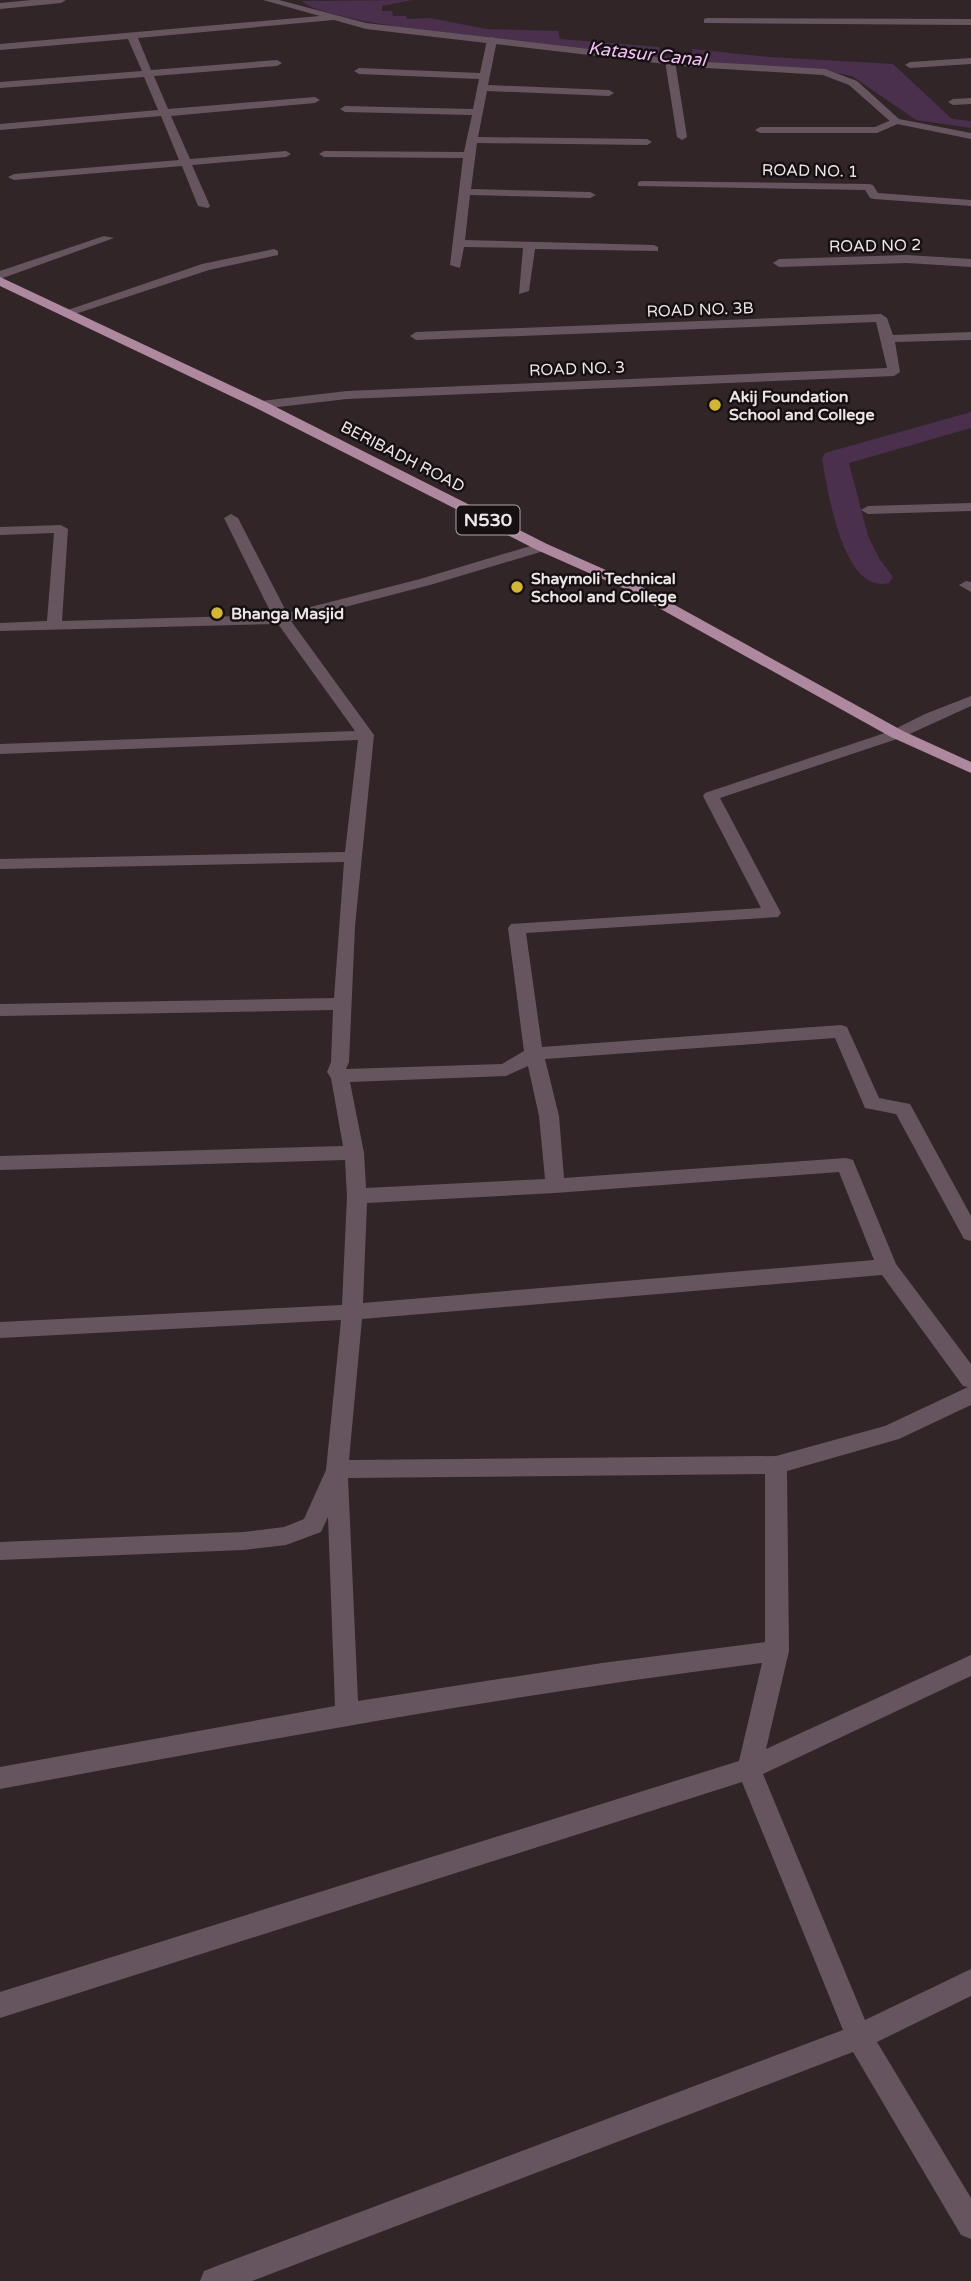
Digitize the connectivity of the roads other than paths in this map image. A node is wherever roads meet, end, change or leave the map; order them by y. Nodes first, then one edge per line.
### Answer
1 (61, 0) edge
2 (268, 0) edge
3 (0, 6) edge
4 (331, 18) junction
5 (707, 21) dead end
6 (971, 22) edge
7 (132, 36) junction
8 (492, 40) junction
9 (0, 47) edge
10 (670, 61) junction
11 (971, 61) edge
12 (277, 63) dead end
13 (909, 65) dead end
14 (359, 71) dead end
15 (147, 73) junction
16 (484, 76) junction
17 (0, 85) edge
18 (482, 88) junction
19 (608, 93) dead end
20 (315, 100) dead end
21 (971, 101) edge
22 (953, 102) dead end
23 (345, 109) dead end
24 (478, 112) junction
25 (164, 113) junction
26 (895, 121) junction
27 (0, 127) edge
28 (760, 130) dead end
29 (971, 136) edge
30 (682, 137) dead end
31 (472, 140) junction
32 (647, 142) dead end
33 (286, 154) dead end
34 (324, 154) dead end
35 (469, 155) junction
36 (185, 163) junction
37 (14, 177) dead end
38 (642, 184) dead end
39 (466, 192) junction
40 (590, 195) dead end
41 (971, 202) edge
42 (204, 206) dead end
43 (108, 238) dead end
44 (458, 243) junction
45 (529, 247) junction
46 (654, 249) dead end
47 (274, 253) dead end
48 (779, 263) dead end
49 (971, 263) edge
50 (456, 265) dead end
51 (0, 275) edge
52 (0, 281) edge
53 (523, 291) dead end
54 (65, 313) junction
55 (415, 336) dead end
56 (971, 336) edge
57 (888, 339) junction
58 (261, 405) junction
59 (971, 508) edge
60 (868, 510) dead end
61 (231, 518) dead end
62 (0, 531) edge
63 (542, 547) junction
64 (282, 619) junction
65 (54, 625) junction
66 (0, 627) edge
67 (971, 701) edge
68 (897, 734) junction
69 (366, 735) junction
70 (0, 749) edge
71 (971, 768) edge
72 (354, 857) junction
73 (0, 864) edge
74 (343, 1004) junction
75 (0, 1010) edge
76 (534, 1054) junction
77 (340, 1076) junction
78 (354, 1153) junction
79 (0, 1163) edge
80 (555, 1186) junction
81 (356, 1196) junction
82 (971, 1234) edge
83 (887, 1267) junction
84 (352, 1312) junction
85 (0, 1330) edge
86 (971, 1380) edge
87 (971, 1395) edge
88 (776, 1465) junction
89 (337, 1469) junction
90 (0, 1551) edge
91 (777, 1651) junction
92 (971, 1665) edge
93 (347, 1714) junction
94 (749, 1769) junction
95 (0, 1778) edge
96 (971, 1982) edge
97 (0, 2006) edge
98 (859, 2037) junction
99 (971, 2225) edge
100 (214, 2281) edge

1 - 3 street
2 - 4 street
4 - 7 street
4 - 8 street
5 - 6 street
7 - 9 street
7 - 15 street
8 - 10 street
8 - 16 street
10 - 26 street
10 - 30 street
11 - 13 street
12 - 15 street
14 - 16 street
15 - 17 street
15 - 25 street
16 - 18 street
18 - 19 street
18 - 24 street
20 - 25 street
21 - 22 street
23 - 24 street
24 - 31 street
25 - 27 street
25 - 36 street
26 - 28 street
26 - 29 street
31 - 32 street
31 - 35 street
33 - 36 street
34 - 35 street
35 - 39 street
36 - 37 street
36 - 42 street
38 - 41 street, ROAD NO. 1
39 - 40 street
39 - 44 street
43 - 51 street
44 - 45 street
44 - 50 street
45 - 46 street
45 - 53 street
47 - 54 street
48 - 49 street, ROAD NO 2
52 - 54 highway, BERIBADH ROAD / N530
54 - 58 highway, BERIBADH ROAD / N530
55 - 57 street, ROAD NO. 3B
56 - 57 street
57 - 58 street, ROAD NO. 3
58 - 63 highway, BERIBADH ROAD / N530
59 - 60 street
61 - 64 street
62 - 65 street
63 - 64 street
63 - 68 highway, BERIBADH ROAD / N530
64 - 65 street
64 - 69 street
65 - 66 street
67 - 68 street
68 - 71 highway, BERIBADH ROAD / N530
68 - 76 street
69 - 70 street
69 - 72 street
72 - 73 street
72 - 74 street
74 - 75 street
74 - 77 street
76 - 77 street
76 - 80 street
76 - 82 street
77 - 78 street
78 - 79 street
78 - 81 street
80 - 81 street
80 - 83 street
81 - 84 street
83 - 84 street
83 - 86 street
84 - 85 street
84 - 89 street
87 - 88 street
88 - 89 street
88 - 91 street
89 - 90 street
89 - 93 street
91 - 93 street
91 - 94 street
92 - 94 street
93 - 95 street
94 - 97 street
94 - 98 street
96 - 98 street
98 - 99 street
98 - 100 street

